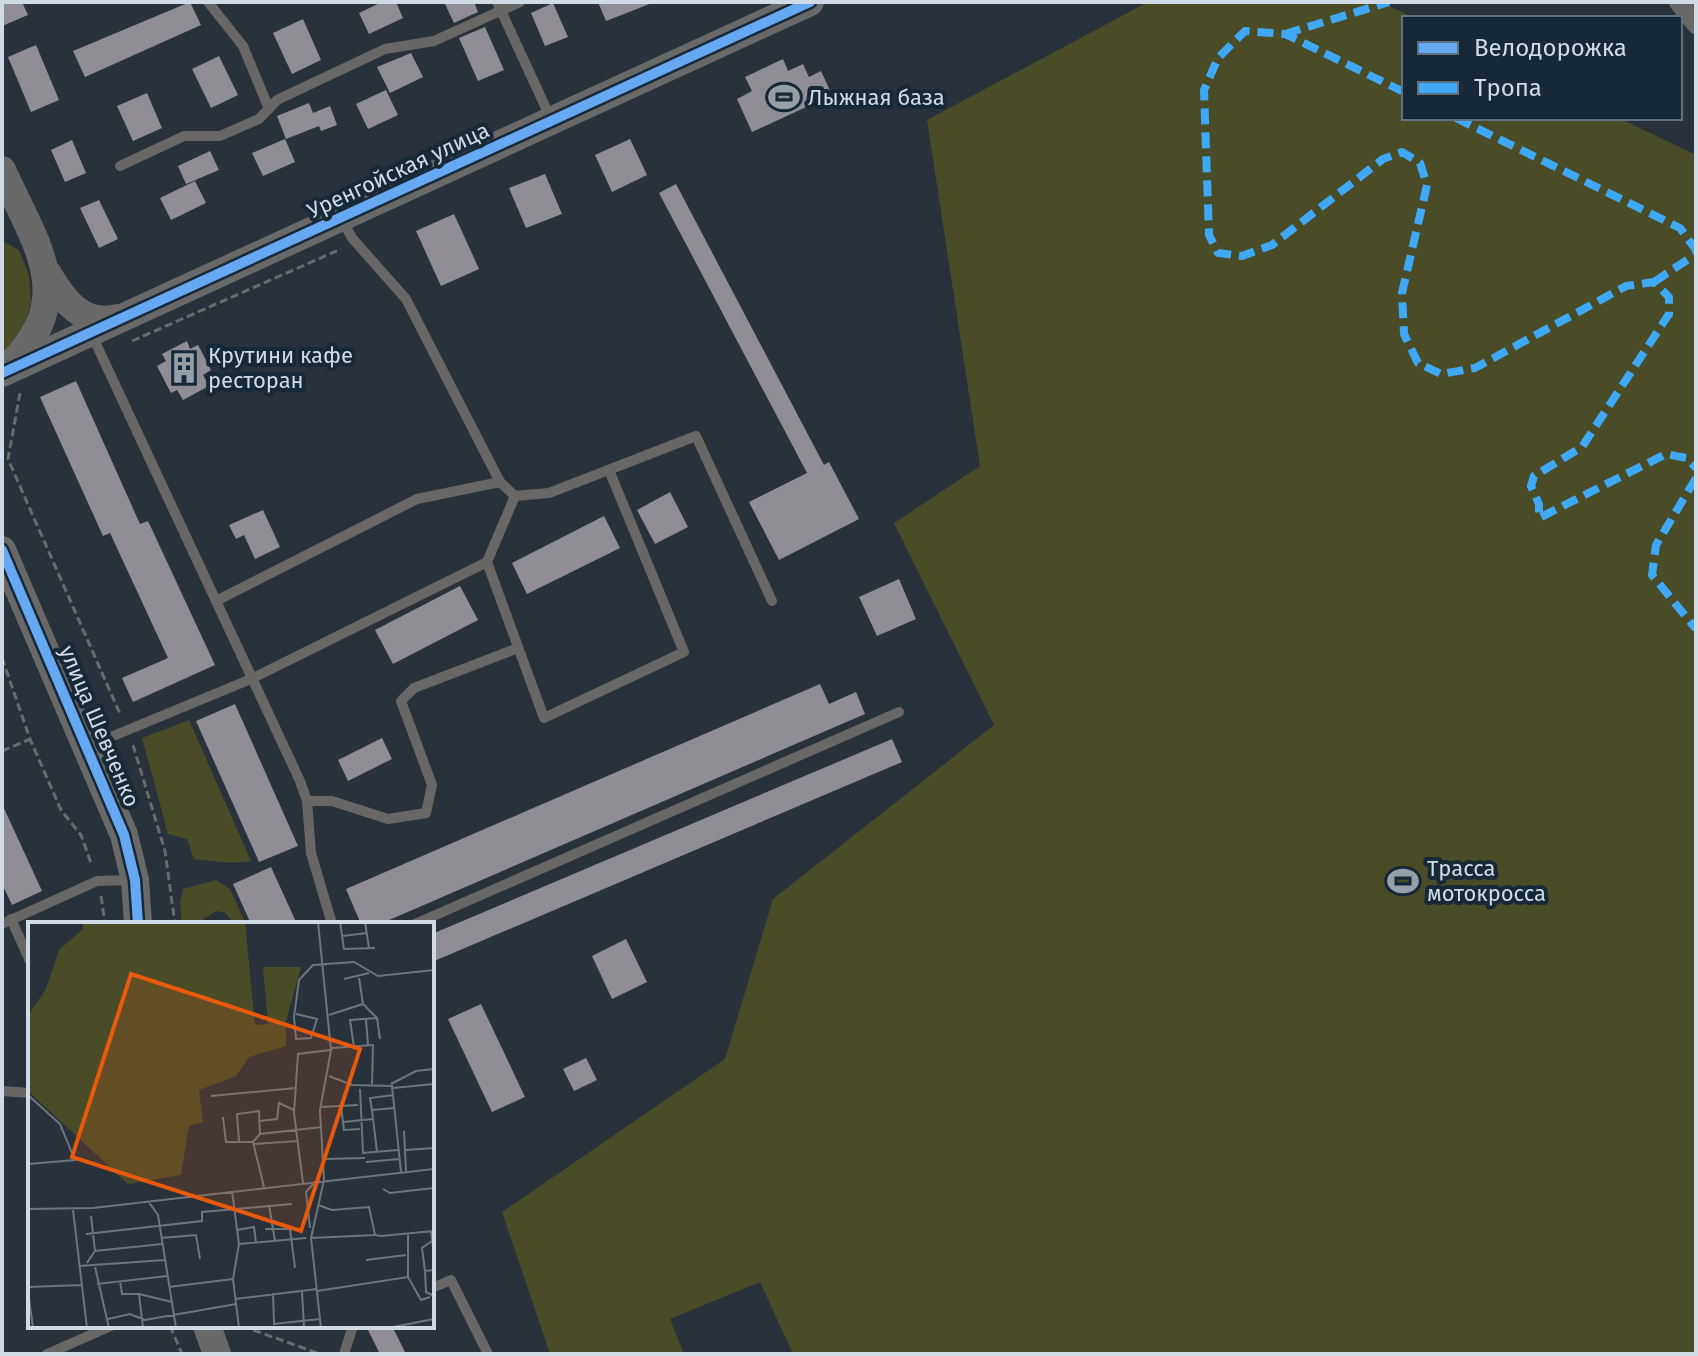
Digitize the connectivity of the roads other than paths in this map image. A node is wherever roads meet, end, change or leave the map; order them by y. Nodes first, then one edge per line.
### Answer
1 (208, 2) edge
2 (520, 2) edge
3 (810, 2) edge
4 (1679, 2) edge
5 (500, 6) edge
6 (1696, 24) edge
7 (269, 109) junction
8 (552, 121) junction
9 (120, 166) dead end
10 (2, 170) edge
11 (2, 222) edge
12 (348, 230) junction
13 (45, 268) junction
14 (133, 313) junction
15 (96, 344) junction
16 (2, 373) edge
17 (609, 470) junction
18 (500, 482) junction
19 (515, 496) junction
20 (2, 550) edge
21 (487, 562) junction
22 (216, 601) junction
23 (772, 601) dead end
24 (518, 648) junction
25 (251, 679) junction
26 (899, 712) dead end
27 (87, 747) junction
28 (307, 801) junction
29 (135, 880) junction
30 (7, 922) edge
31 (138, 922) edge
32 (331, 922) edge
33 (420, 922) edge
34 (28, 958) edge
35 (2, 1091) edge
36 (28, 1093) edge
37 (434, 1287) edge
38 (106, 1328) edge
39 (208, 1328) edge
40 (352, 1328) edge
41 (47, 1354) edge
42 (217, 1354) edge
43 (344, 1354) edge
44 (488, 1354) edge

1 - 7 lane
2 - 5 lane
3 - 8 street, Уренгойская улица
4 - 6 street
5 - 7 lane
5 - 8 lane
7 - 9 lane
8 - 12 street, Уренгойская улица
10 - 13 street
11 - 13 street
12 - 14 street, Уренгойская улица
12 - 18 lane
13 - 14 street
13 - 16 street
14 - 15 street, Уренгойская улица
15 - 16 street, Уренгойская улица
15 - 22 lane
17 - 19 lane
17 - 23 lane
17 - 24 lane
18 - 19 lane
18 - 22 lane
19 - 21 lane
20 - 27 street, улица Шевченко
21 - 24 lane
21 - 25 lane
22 - 25 lane
24 - 28 lane
25 - 27 lane
25 - 28 lane
26 - 33 lane
27 - 29 street, улица Шевченко
28 - 32 lane
29 - 30 lane
29 - 31 street, улица Шевченко
30 - 34 lane
35 - 36 lane
37 - 44 lane
38 - 41 lane
39 - 42 street
40 - 43 lane

